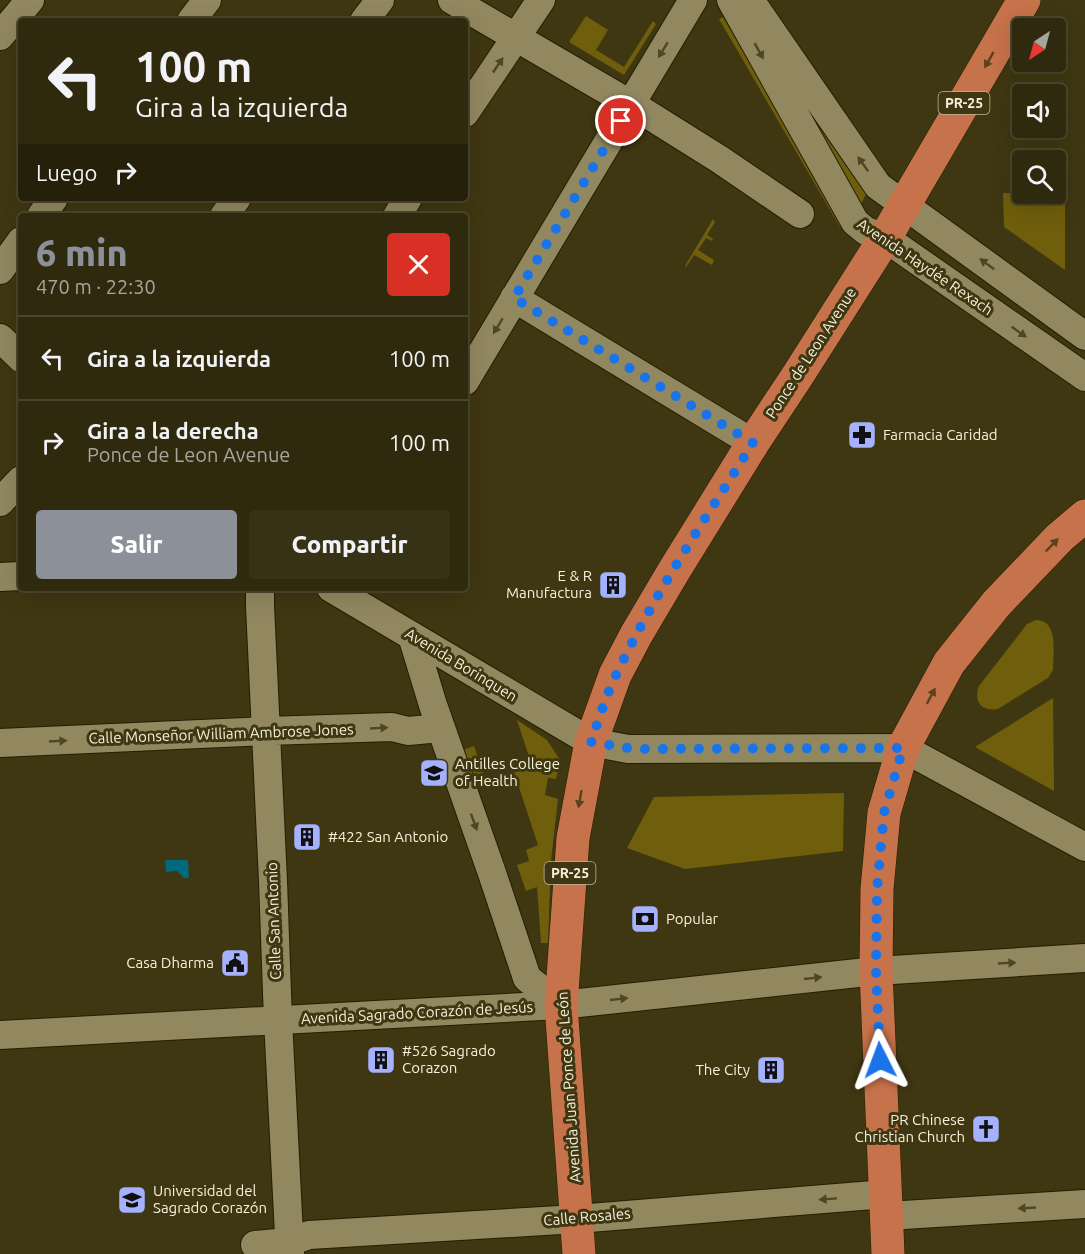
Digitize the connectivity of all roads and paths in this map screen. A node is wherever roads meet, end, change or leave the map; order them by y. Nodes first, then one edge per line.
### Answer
1 (30, 0) edge
2 (207, 0) edge
3 (380, 0) edge
4 (452, 0) edge
5 (540, 0) edge
6 (693, 0) edge
7 (730, 0) edge
8 (750, 0) edge
9 (1024, 0) edge
10 (193, 18) edge
11 (366, 18) edge
12 (0, 36) edge
13 (516, 38) junction
14 (630, 105) junction
15 (468, 109) edge
16 (52, 201) edge
17 (904, 204) junction
18 (42, 213) edge
19 (800, 214) dead end
20 (885, 238) junction
21 (18, 245) edge
22 (0, 270) edge
23 (514, 298) junction
24 (1085, 336) edge
25 (0, 338) edge
26 (18, 355) edge
27 (468, 376) edge
28 (1085, 377) edge
29 (753, 443) junction
30 (18, 483) edge
31 (0, 502) edge
32 (1085, 516) edge
33 (260, 591) edge
34 (339, 591) edge
35 (412, 636) junction
36 (441, 728) junction
37 (266, 731) junction
38 (591, 742) junction
39 (0, 743) edge
40 (903, 748) junction
41 (1085, 847) edge
42 (1085, 958) edge
43 (876, 971) junction
44 (561, 1005) junction
45 (278, 1020) junction
46 (0, 1035) edge
47 (1085, 1204) edge
48 (887, 1205) junction
49 (578, 1234) edge
50 (255, 1245) dead end
51 (290, 1248) edge
52 (888, 1254) edge

1 - 12 street
2 - 10 street
3 - 11 street
4 - 13 street
5 - 13 street
6 -> 14 street
7 -> 20 street, Avenida Haydée Rexach
17 -> 8 street
9 -> 17 main road, Ponce de Leon Avenue / PR-25
13 - 14 street
15 -> 13 street
14 - 19 street
14 - 23 street
16 - 18 street
17 - 20 main road, Ponce de Leon Avenue / PR-25
24 -> 17 street
20 -> 28 street, Avenida Haydée Rexach
20 - 29 main road, Ponce de Leon Avenue / PR-25
21 - 22 street
23 -> 27 street
23 - 29 street
25 - 26 street
29 - 38 main road, Ponce de Leon Avenue / PR-25
30 - 31 street
40 -> 32 main road
33 - 37 street, Calle San Antonio
34 - 35 street, Avenida Borinquen
35 - 36 street
35 - 38 street, Avenida Borinquen
37 -> 36 street, Calle Monseñor William Ambrose Jones
36 -> 44 street
39 -> 37 street, Calle Monseñor William Ambrose Jones
37 - 45 street, Calle San Antonio
38 - 40 street
38 -> 44 main road, Avenida Juan Ponce de León / PR-25
40 - 41 street
40 - 43 main road
43 -> 42 street, Avenida Sagrado Corazón de Jesús
44 -> 43 street, Avenida Sagrado Corazón de Jesús
43 - 48 main road
44 - 45 street, Avenida Sagrado Corazón de Jesús
44 - 49 main road, Avenida Juan Ponce de León / PR-25
45 - 46 street, Avenida Sagrado Corazón de Jesús
45 - 51 street, Calle San Antonio
47 -> 48 street, Calle Rosales
48 -> 49 street, Calle Rosales
48 - 52 main road
49 - 51 street, Calle Rosales
50 - 51 street, Calle Rosales

